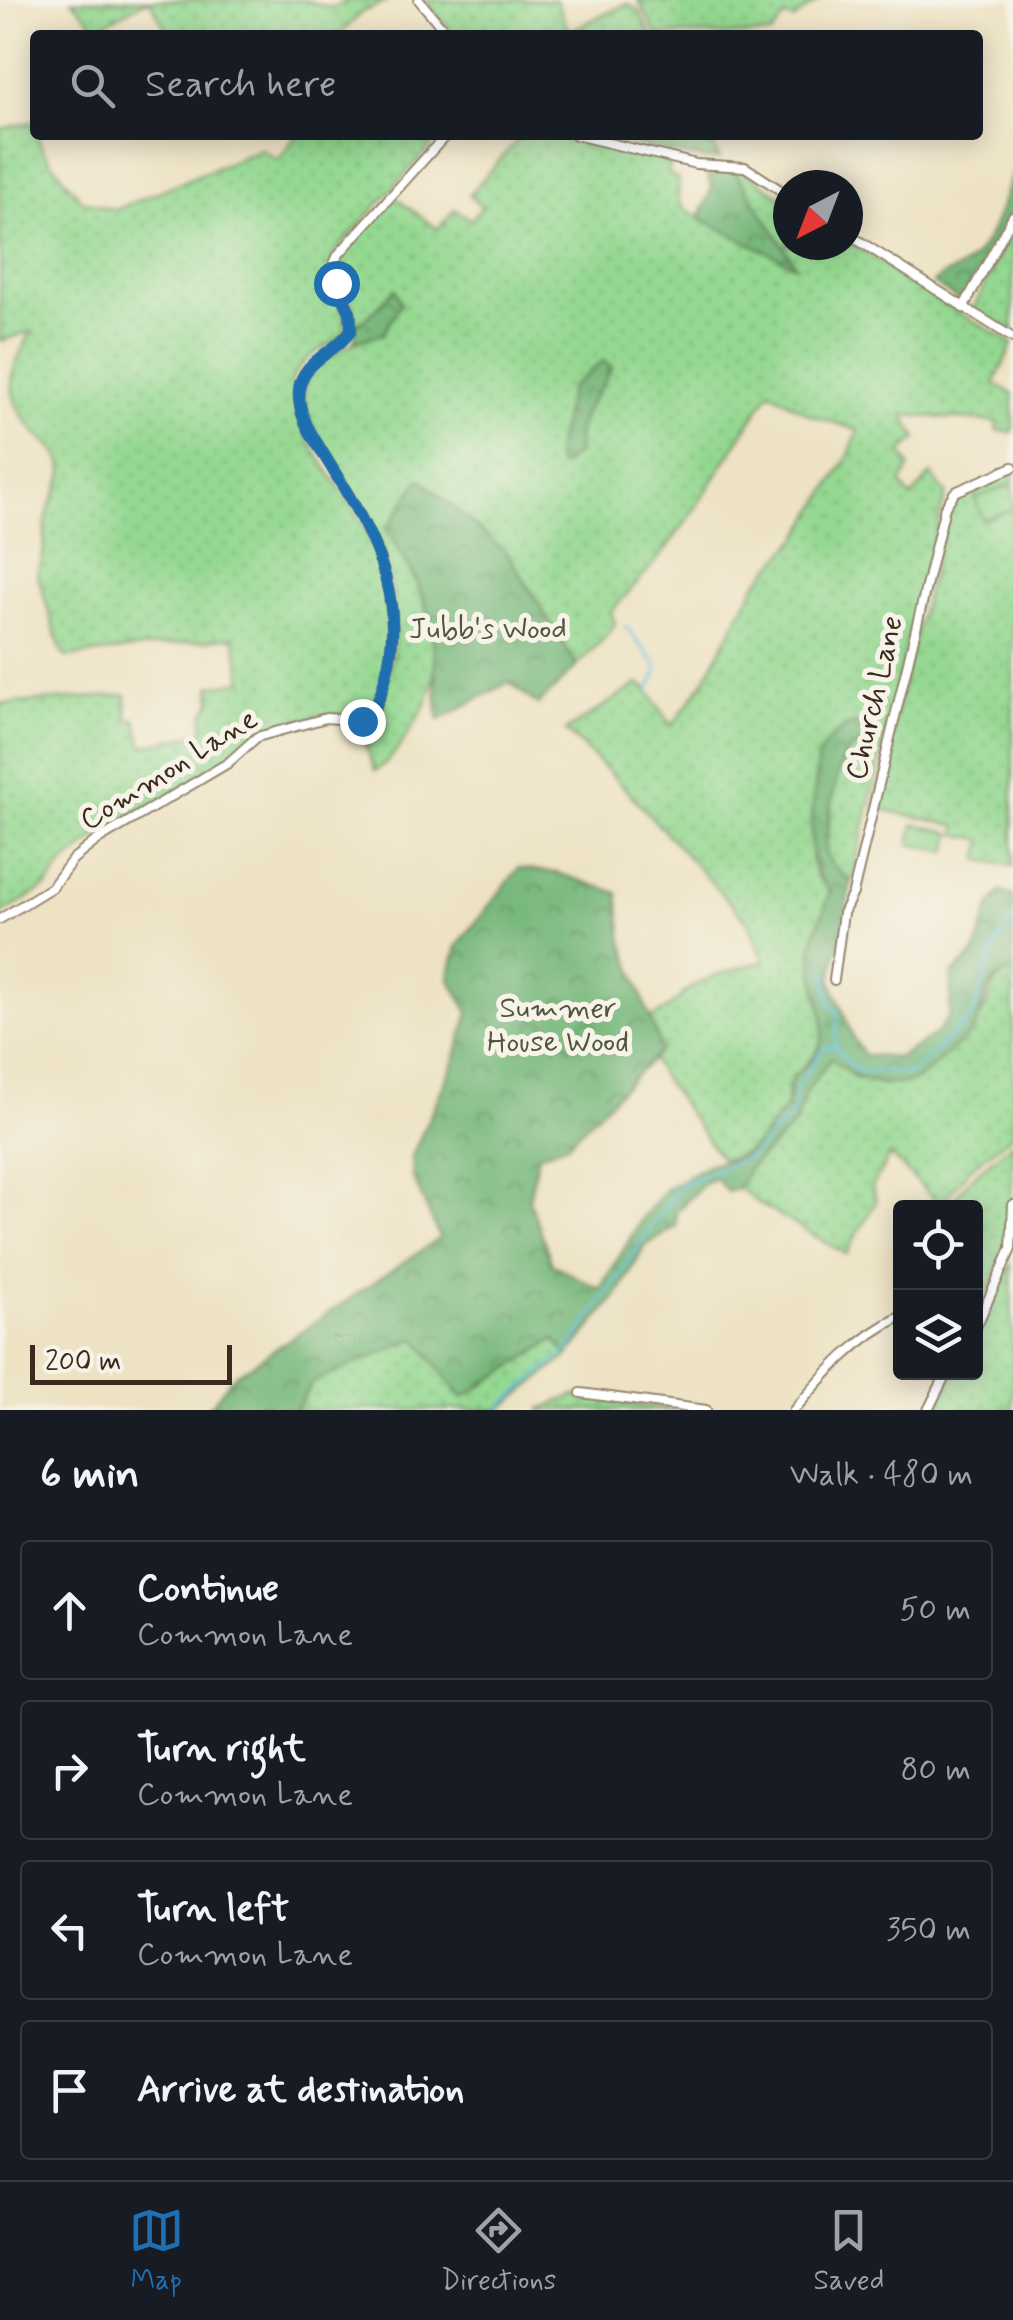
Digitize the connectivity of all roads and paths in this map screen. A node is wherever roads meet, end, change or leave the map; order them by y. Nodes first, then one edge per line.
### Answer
1 (419, 0) edge
2 (444, 30) edge
3 (441, 140) edge
4 (597, 140) edge
5 (773, 185) edge
6 (1013, 216) edge
7 (863, 244) edge
8 (963, 308) junction
9 (1013, 338) edge
10 (1013, 467) edge
11 (0, 919) edge
12 (834, 980) dead end
13 (1013, 1206) edge
14 (983, 1311) edge
15 (893, 1320) edge
16 (943, 1380) edge
17 (582, 1394) dead end
18 (706, 1410) edge
19 (794, 1410) edge
20 (928, 1410) edge

1 - 2 street
3 - 11 street, Common Lane
4 - 5 street
6 - 8 street
7 - 8 street
8 - 9 street
10 - 12 street, Church Lane
13 - 14 street
15 - 19 street
16 - 20 street
17 - 18 street

